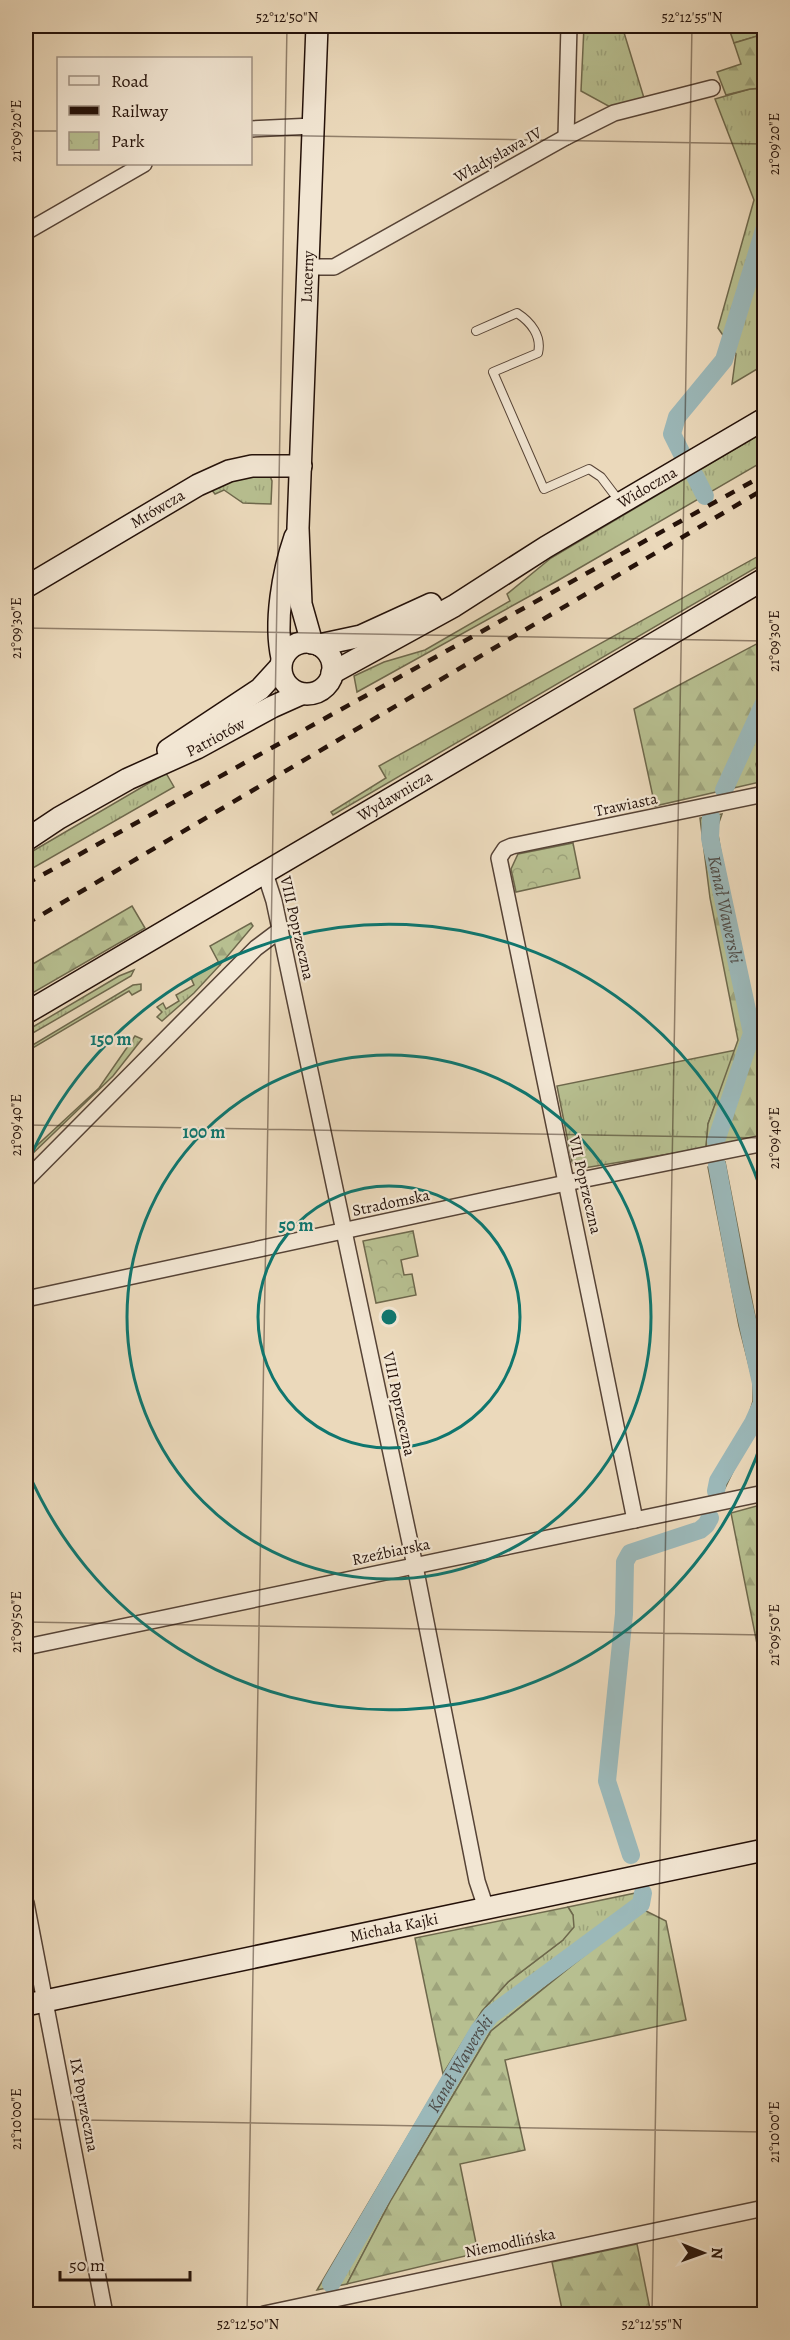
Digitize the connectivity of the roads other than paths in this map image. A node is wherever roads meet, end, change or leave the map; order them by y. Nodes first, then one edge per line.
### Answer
1 (317, 26) edge
2 (569, 26) edge
3 (712, 88) dead end
4 (313, 126) junction
5 (252, 129) edge
6 (566, 137) junction
7 (142, 165) edge
8 (26, 232) edge
9 (308, 267) junction
10 (476, 331) dead end
11 (765, 420) edge
12 (301, 466) junction
13 (621, 504) junction
14 (532, 556) junction
15 (765, 579) edge
16 (26, 587) edge
17 (292, 595) junction
18 (315, 644) junction
19 (281, 663) junction
20 (332, 673) junction
21 (301, 694) junction
22 (128, 780) junction
23 (765, 794) edge
24 (26, 840) edge
25 (499, 858) joint
26 (265, 873) junction
27 (280, 930) junction
28 (26, 1013) edge
29 (765, 1143) edge
30 (26, 1180) edge
31 (566, 1183) junction
32 (344, 1231) junction
33 (26, 1299) edge
34 (765, 1493) edge
35 (635, 1520) junction
36 (415, 1566) junction
37 (26, 1647) edge
38 (765, 1850) edge
39 (26, 1903) edge
40 (486, 1908) junction
41 (36, 2003) edge
42 (765, 2208) edge
43 (105, 2314) edge
44 (264, 2314) edge

1 - 4 main road, Lucerny
2 - 6 street
3 - 6 street, Władysława IV
4 - 5 street
4 - 9 main road, Lucerny
6 - 9 street, Władysława IV
7 - 8 street
9 - 12 main road, Lucerny
10 - 13 lane
11 - 13 main road, Widoczna
12 - 16 main road, Mrówcza
12 - 17 main road, Lucerny
13 - 14 main road, Widoczna
14 - 18 main road, Widoczna
14 - 20 main road, Widoczna
15 - 26 main road, Wydawnicza
17 - 18 main road, Lucerny
17 - 19 main road, Lucerny
18 - 19 main road
18 - 20 main road
19 - 21 main road
19 - 22 main road, Patriotów
20 - 21 main road
21 - 22 main road, Patriotów
22 - 24 main road, Patriotów
23 - 25 street, Trawiasta
25 - 31 street, VII Poprzeczna
26 - 27 street, VIII Poprzeczna
26 - 28 main road, Wydawnicza
27 - 30 street
27 - 32 street, VIII Poprzeczna
29 - 31 street, Stradomska
31 - 32 street, Stradomska
31 - 35 street, VII Poprzeczna
32 - 33 street, Stradomska
32 - 36 street, VIII Poprzeczna
34 - 35 street, Rzeźbiarska
35 - 36 street, Rzeźbiarska
36 - 37 street, Rzeźbiarska
36 - 40 street, VIII Poprzeczna
38 - 40 main road, Michała Kajki
39 - 41 street, IX Poprzeczna
40 - 41 main road, Michała Kajki
41 - 43 street, IX Poprzeczna
42 - 44 street, Niemodlińska

